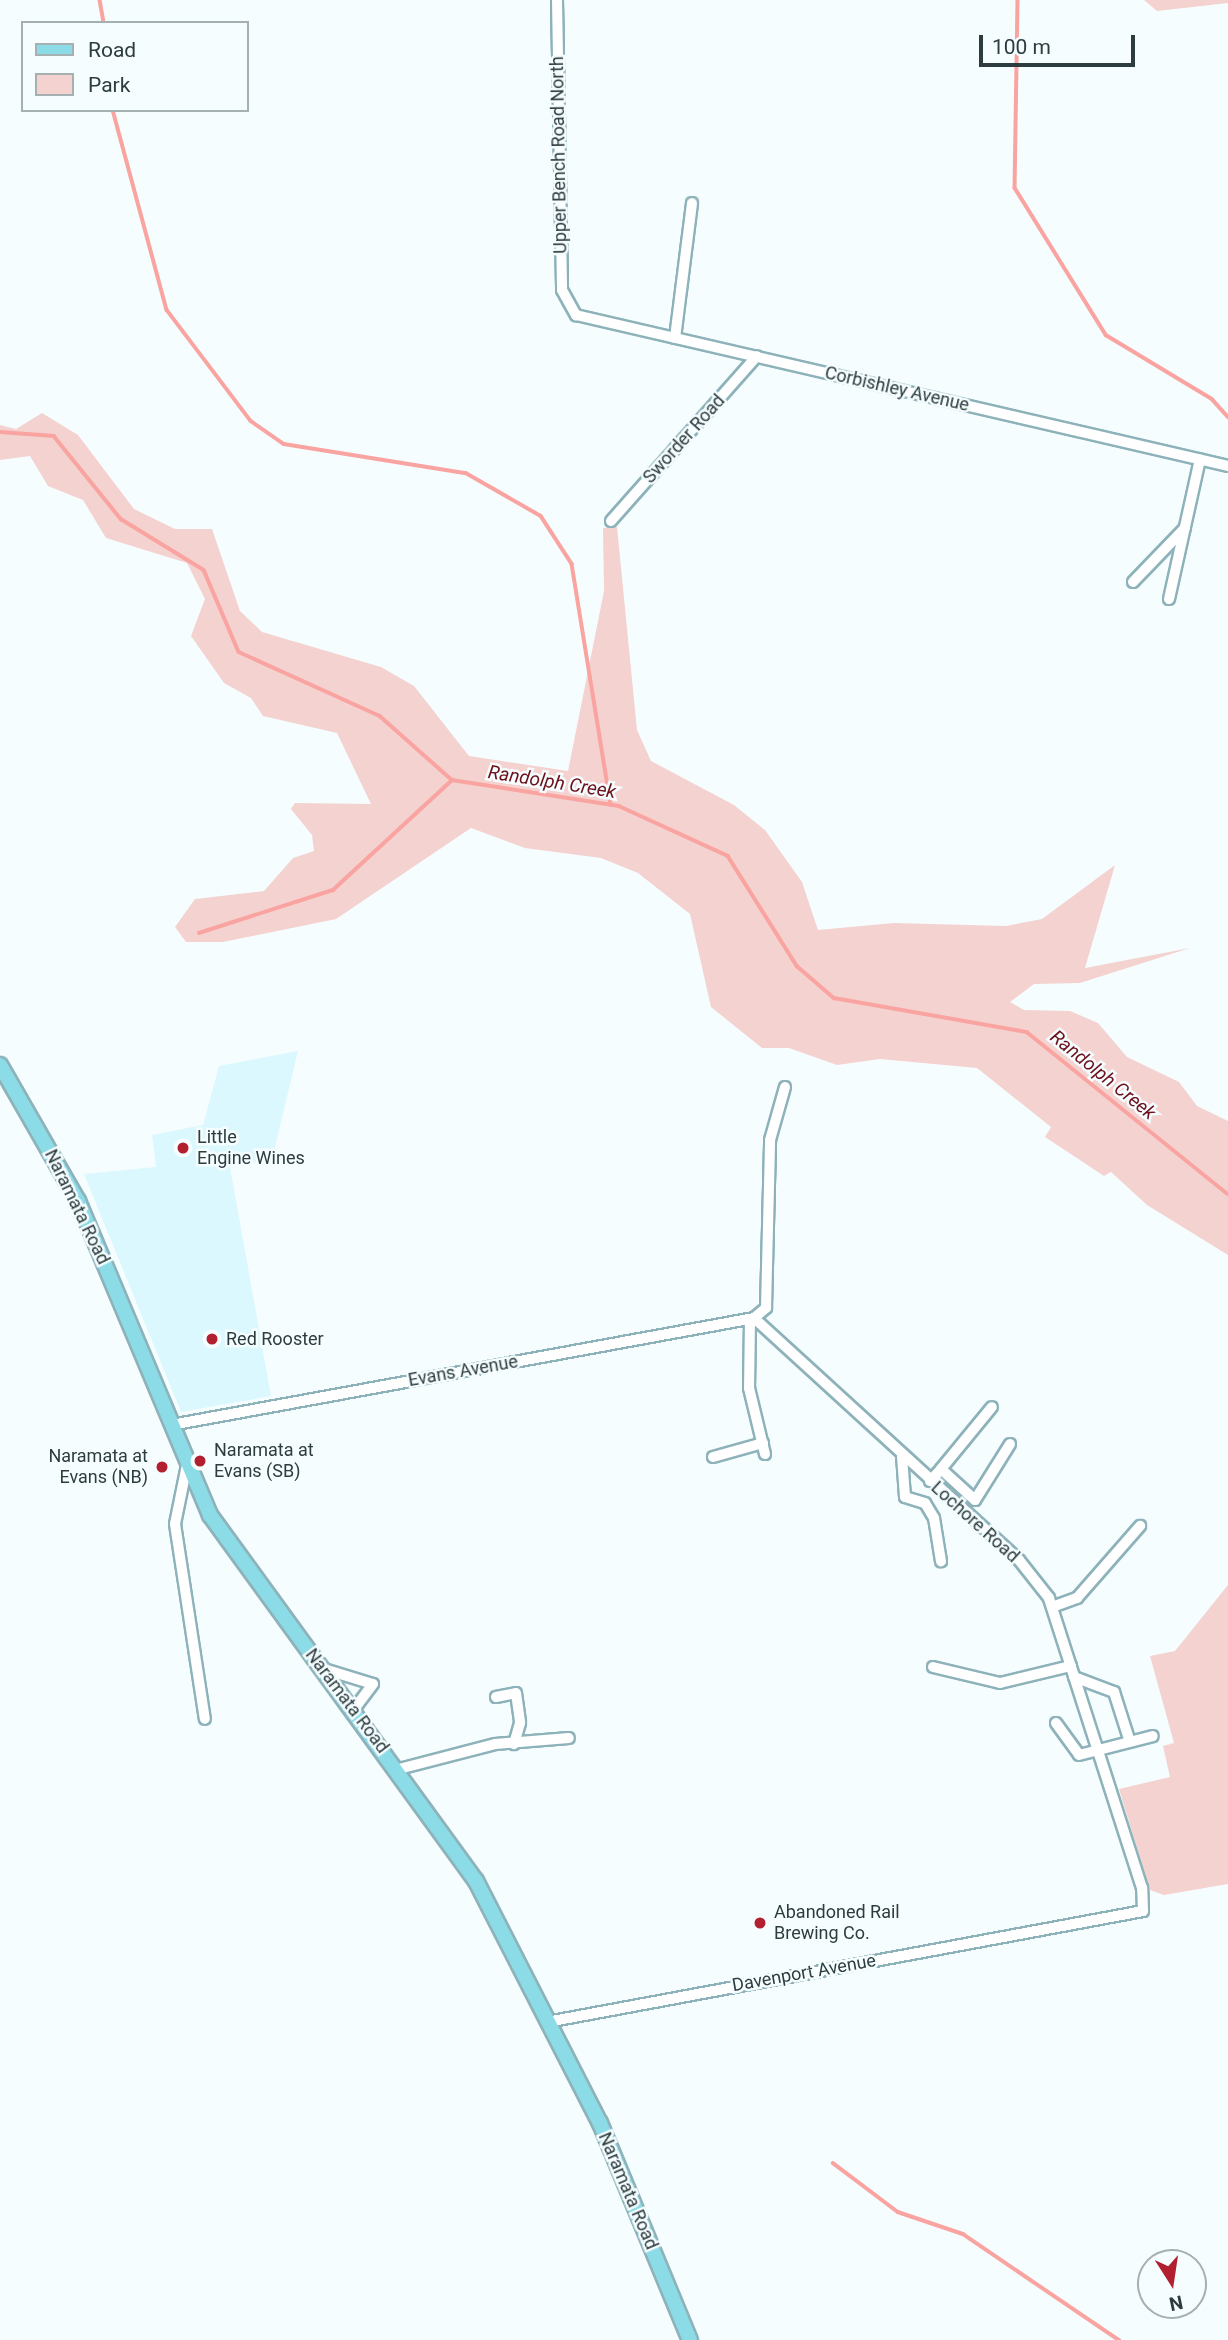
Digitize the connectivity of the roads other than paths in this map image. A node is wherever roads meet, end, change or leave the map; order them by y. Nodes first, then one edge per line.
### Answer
1 (557, 0) edge
2 (692, 203) dead end
3 (568, 309) joint
4 (675, 338) junction
5 (757, 356) junction
6 (1200, 459) junction
7 (1228, 466) edge
8 (611, 521) dead end
9 (1185, 528) junction
10 (1133, 582) dead end
11 (1169, 599) dead end
12 (0, 1065) edge
13 (785, 1087) dead end
14 (752, 1319) junction
15 (992, 1407) dead end
16 (171, 1425) junction
17 (1010, 1444) dead end
18 (902, 1456) junction
19 (713, 1457) dead end
20 (187, 1465) junction
21 (941, 1469) junction
22 (930, 1481) junction
23 (1140, 1526) dead end
24 (941, 1561) dead end
25 (1052, 1607) junction
26 (933, 1667) dead end
27 (324, 1669) junction
28 (1072, 1671) junction
29 (496, 1696) dead end
30 (354, 1709) junction
31 (205, 1719) dead end
32 (1056, 1724) dead end
33 (1153, 1735) dead end
34 (569, 1738) dead end
35 (1130, 1742) junction
36 (514, 1744) junction
37 (1098, 1751) junction
38 (398, 1769) junction
39 (1143, 1912) joint
40 (547, 2022) junction
41 (690, 2340) edge

1 - 3 street, Upper Bench Road North
2 - 4 street
3 - 4 street, Corbishley Avenue
4 - 5 street, Corbishley Avenue
5 - 6 street, Corbishley Avenue
5 - 8 street, Sworder Road
6 - 7 street, Corbishley Avenue
6 - 9 street
9 - 10 street
9 - 11 street
12 - 16 main road, Naramata Road
13 - 14 street
14 - 16 street, Evans Avenue
14 - 18 street, Lochore Road
14 - 19 street
15 - 21 street
16 - 20 main road, Naramata Road
17 - 21 street
18 - 22 street, Lochore Road
18 - 24 street
20 - 27 main road, Naramata Road
20 - 31 street
21 - 22 street
22 - 25 street, Lochore Road
23 - 25 street
25 - 28 street, Lochore Road
26 - 28 street
27 - 30 main road, Naramata Road
27 - 30 street
28 - 35 street
28 - 37 street, Lochore Road
29 - 36 street
30 - 38 main road, Naramata Road
32 - 37 street
33 - 35 street
34 - 36 street
35 - 37 street
36 - 38 street
37 - 39 street, Lochore Road
38 - 40 main road, Naramata Road
39 - 40 street, Davenport Avenue
40 - 41 main road, Naramata Road

